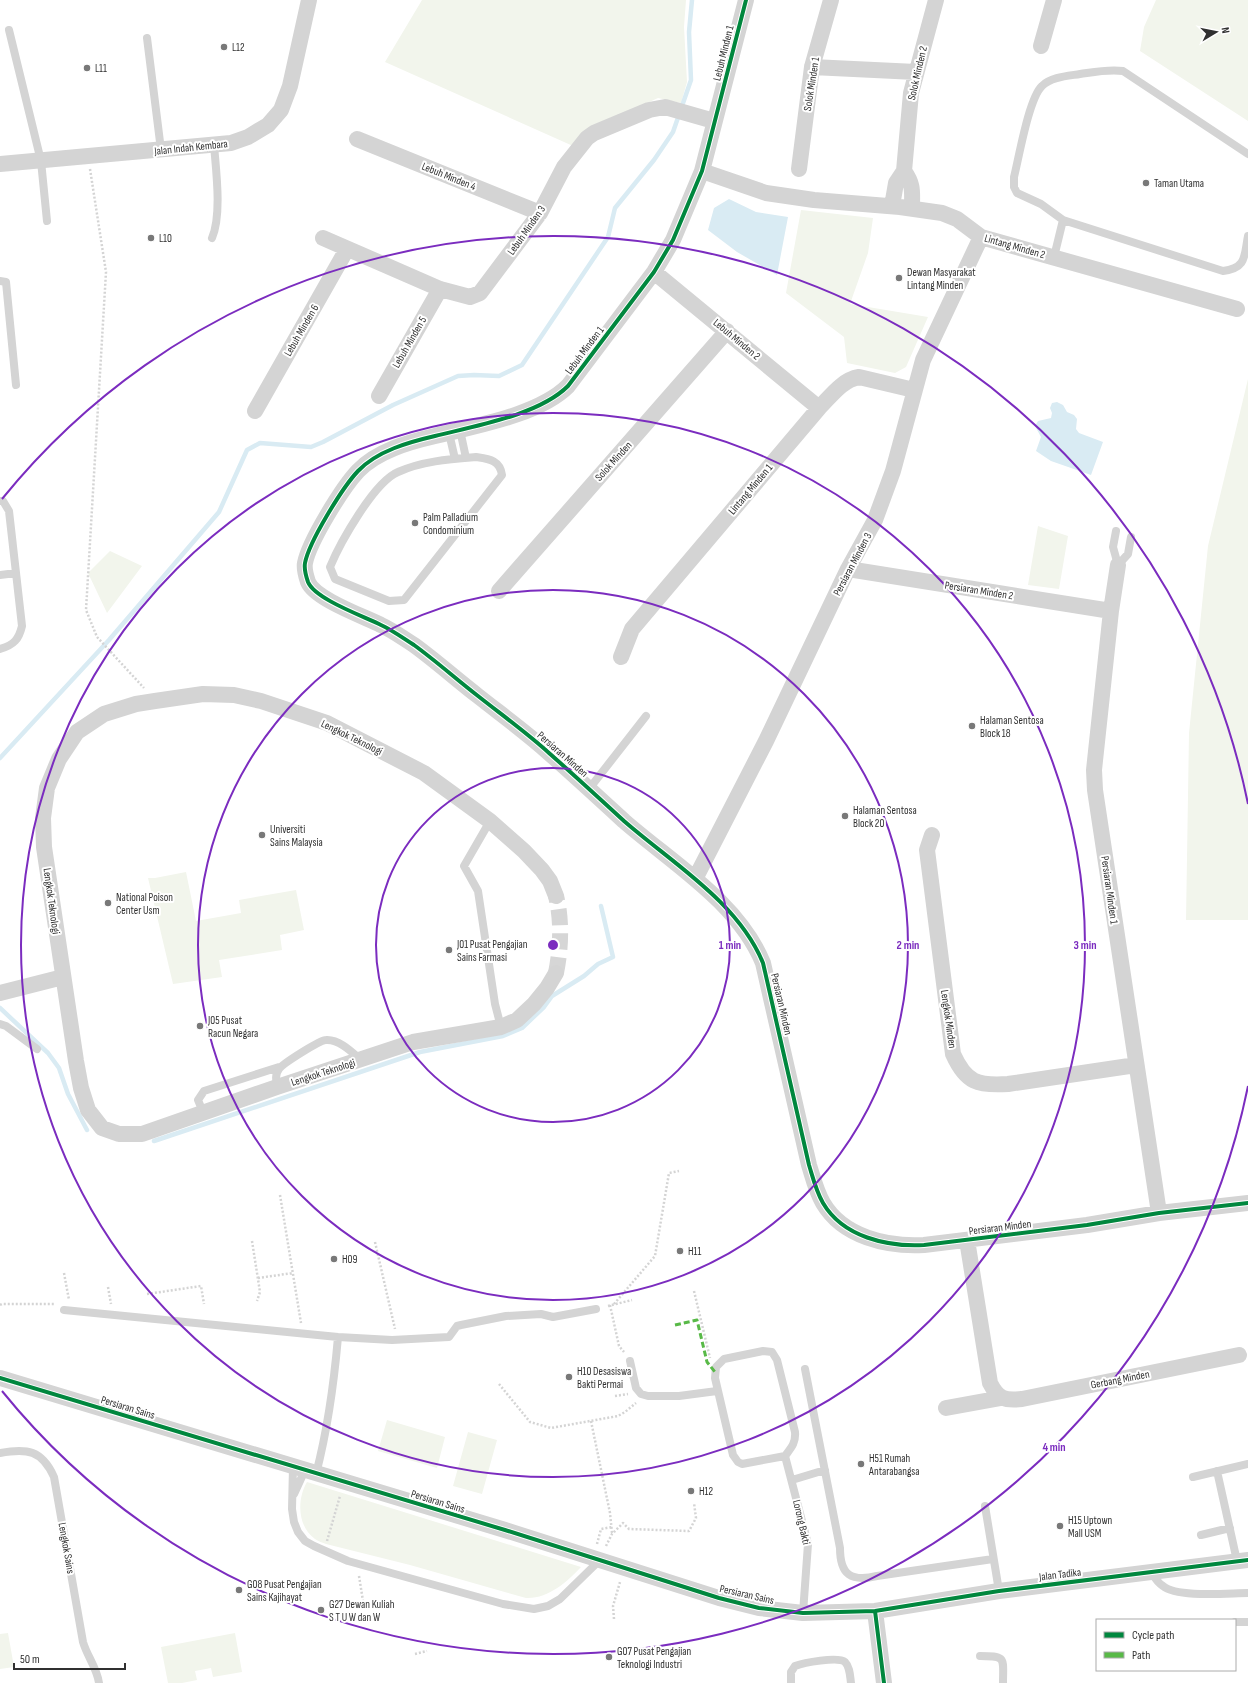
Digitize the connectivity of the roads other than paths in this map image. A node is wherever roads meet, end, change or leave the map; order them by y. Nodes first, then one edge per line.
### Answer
1 (310, 0) edge
2 (746, 0) edge
3 (831, 0) edge
4 (936, 0) edge
5 (1054, 0) edge
6 (9, 30) dead end
7 (147, 38) dead end
8 (1041, 46) dead end
9 (812, 66) junction
10 (916, 72) junction
11 (707, 119) junction
12 (357, 139) dead end
13 (214, 144) junction
14 (161, 150) junction
15 (1248, 154) edge
16 (41, 161) junction
17 (0, 164) edge
18 (799, 169) dead end
19 (702, 171) junction
20 (904, 172) junction
21 (892, 206) junction
22 (912, 208) junction
23 (540, 212) junction
24 (1063, 220) junction
25 (47, 221) dead end
26 (1248, 236) edge
27 (981, 237) junction
28 (212, 238) dead end
29 (323, 238) dead end
30 (348, 249) junction
31 (1054, 257) junction
32 (654, 272) junction
33 (0, 281) edge
34 (440, 289) junction
35 (1237, 309) dead end
36 (727, 331) junction
37 (16, 385) dead end
38 (914, 390) junction
39 (379, 396) dead end
40 (819, 408) junction
41 (255, 411) dead end
42 (455, 431) junction
43 (466, 458) junction
44 (455, 459) junction
45 (0, 501) edge
46 (1116, 531) dead end
47 (1131, 537) dead end
48 (1118, 565) junction
49 (848, 569) junction
50 (16, 573) junction
51 (0, 575) edge
52 (308, 582) joint
53 (499, 591) dead end
54 (1111, 611) junction
55 (0, 649) edge
56 (621, 657) dead end
57 (646, 716) dead end
58 (589, 789) junction
59 (490, 821) junction
60 (932, 835) dead end
61 (695, 879) junction
62 (556, 896) tunnel mouth
63 (556, 973) tunnel mouth
64 (63, 978) junction
65 (0, 993) edge
66 (0, 1024) edge
67 (501, 1027) junction
68 (37, 1049) dead end
69 (361, 1060) junction
70 (1136, 1065) junction
71 (279, 1067) junction
72 (277, 1087) junction
73 (203, 1112) junction
74 (1248, 1202) edge
75 (1159, 1213) junction
76 (967, 1240) junction
77 (596, 1308) road end
78 (64, 1310) road end
79 (338, 1337) junction
80 (1239, 1355) dead end
81 (630, 1361) road end
82 (805, 1369) dead end
83 (0, 1378) edge
84 (717, 1392) junction
85 (1001, 1398) junction
86 (946, 1408) dead end
87 (0, 1453) edge
88 (785, 1456) junction
89 (1248, 1464) edge
90 (305, 1470) junction
91 (825, 1470) junction
92 (1217, 1471) junction
93 (1193, 1476) dead end
94 (792, 1480) junction
95 (293, 1497) junction
96 (985, 1506) dead end
97 (1230, 1528) junction
98 (1202, 1535) dead end
99 (600, 1552) junction
100 (994, 1559) junction
101 (1243, 1560) edge
102 (1151, 1572) junction
103 (999, 1591) junction
104 (1248, 1593) edge
105 (875, 1611) junction
106 (803, 1613) junction
107 (1236, 1622) edge
108 (1248, 1622) edge
109 (980, 1656) dead end
110 (99, 1683) edge
111 (792, 1683) edge
112 (851, 1683) edge
113 (884, 1683) edge
114 (1002, 1683) edge

1 - 13 street, Jalan Indah Kembara
2 - 11 street, Lebuh Minden 1
3 - 9 street, Solok Minden 1
4 - 10 street, Solok Minden 2
5 - 8 street
6 - 16 lane
7 - 14 lane
9 - 10 street
9 - 18 street, Solok Minden 1
10 - 20 street, Solok Minden 2
11 - 19 street, Lebuh Minden 1
11 - 23 street, Lebuh Minden 3
12 - 23 street, Lebuh Minden 4
13 - 14 street, Jalan Indah Kembara
13 - 28 lane
14 - 16 street, Jalan Indah Kembara
15 - 24 lane
16 - 17 street, Jalan Indah Kembara
16 - 25 lane
19 - 21 street, Lintang Minden 2
19 - 32 street, Lebuh Minden 1
20 - 21 street, Solok Minden 2
20 - 22 street, Solok Minden 2
21 - 22 street, Lintang Minden 2
22 - 27 street, Lintang Minden 2
23 - 34 street, Lebuh Minden 3
24 - 26 lane
24 - 31 lane
27 - 31 street, Lintang Minden 2
27 - 38 street, Persiaran Minden 3
29 - 30 street, Lebuh Minden 3
30 - 34 street, Lebuh Minden 3
30 - 41 street, Lebuh Minden 6
31 - 35 street, Lintang Minden 2
32 - 36 street, Lebuh Minden 2
32 - 42 street, Lebuh Minden 1
33 - 37 lane
34 - 39 street, Lebuh Minden 5
36 - 40 street, Lebuh Minden 2
36 - 53 street, Solok Minden
38 - 40 street, Lintang Minden 1
38 - 49 street, Persiaran Minden 3
40 - 56 street, Lintang Minden 1
42 - 43 lane
42 - 44 lane
42 - 52 street, Lebuh Minden 1
43 - 44 lane
43 - 44 lane
45 - 50 lane
46 - 48 lane
47 - 48 lane
48 - 54 street, Persiaran Minden 1
49 - 54 street, Persiaran Minden 2
49 - 61 street, Persiaran Minden 3
50 - 51 lane
50 - 55 lane
52 - 58 street, Persiaran Minden
54 - 70 street, Persiaran Minden 1
57 - 58 lane
58 - 61 street, Persiaran Minden
59 - 62 street, Lengkok Teknologi
59 - 64 street, Lengkok Teknologi
59 - 67 lane
60 - 70 street, Lengkok Minden
61 - 76 street, Persiaran Minden
63 - 67 street, Lengkok Teknologi
64 - 65 street
64 - 73 street, Lengkok Teknologi
66 - 68 lane
67 - 69 street, Lengkok Teknologi
69 - 71 lane
69 - 72 street, Lengkok Teknologi
70 - 75 street, Persiaran Minden 1
71 - 72 lane
71 - 73 lane
72 - 73 street, Lengkok Teknologi
74 - 75 street, Persiaran Minden
75 - 76 street, Persiaran Minden
76 - 85 street
77 - 79 lane
78 - 79 lane
79 - 90 lane
80 - 85 street, Gerbang Minden
81 - 84 lane
82 - 91 lane
83 - 90 street, Persiaran Sains
84 - 88 lane
84 - 88 lane
85 - 86 street, Gerbang Minden
87 - 110 lane, Lengkok Sains
88 - 94 lane, Lorong Bakti
89 - 92 lane
90 - 95 lane
90 - 95 lane
90 - 99 street, Persiaran Sains
91 - 94 lane
91 - 100 lane
92 - 93 lane
92 - 97 lane
94 - 106 lane, Lorong Bakti
95 - 99 lane
96 - 100 lane
97 - 98 lane
97 - 101 lane
99 - 106 street, Persiaran Sains
100 - 103 lane
101 - 102 street, Jalan Tadika
102 - 103 street, Jalan Tadika
102 - 104 lane
103 - 105 street, Jalan Tadika
105 - 106 street, Persiaran Sains
105 - 113 street
107 - 108 lane
109 - 114 lane
111 - 112 lane

